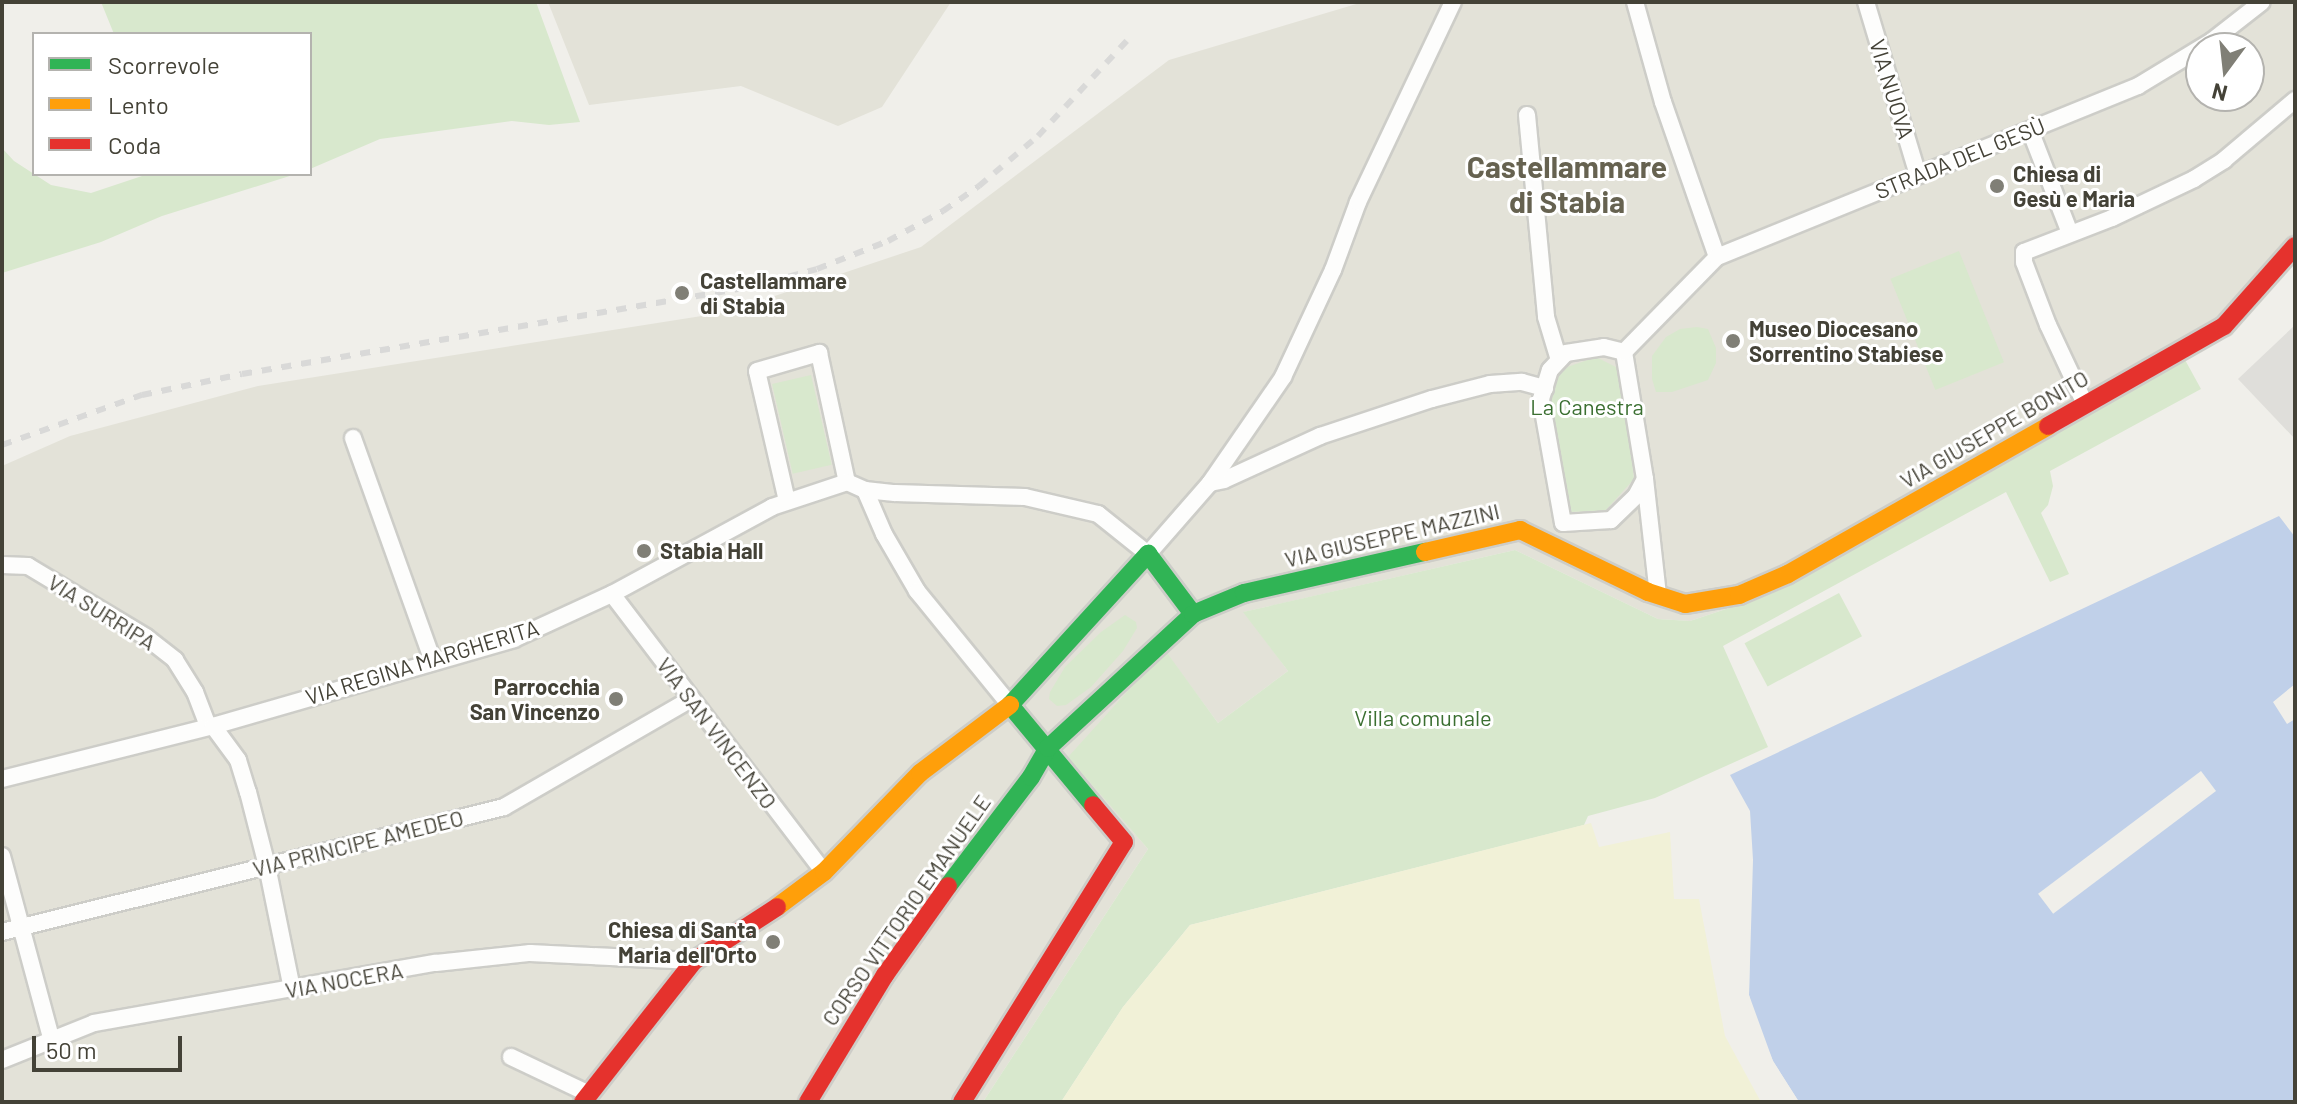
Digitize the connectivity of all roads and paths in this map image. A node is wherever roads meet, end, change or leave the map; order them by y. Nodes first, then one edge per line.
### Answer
1 (1453, 2) edge
2 (1635, 2) edge
3 (1866, 2) edge
4 (2262, 2) edge
5 (2295, 100) edge
6 (1527, 115) dead end
7 (2030, 130) junction
8 (1918, 175) junction
9 (2070, 233) junction
10 (2295, 246) edge
11 (1717, 257) junction
12 (1624, 352) junction
13 (1559, 360) junction
14 (1545, 388) junction
15 (2085, 404) junction
16 (353, 438) dead end
17 (1645, 479) junction
18 (847, 482) junction
19 (1210, 483) junction
20 (865, 490) junction
21 (787, 501) junction
22 (1563, 523) junction
23 (1552, 544) junction
24 (1148, 554) junction
25 (2, 565) edge
26 (612, 594) junction
27 (1658, 595) junction
28 (1685, 604) joint
29 (1193, 614) junction
30 (433, 662) junction
31 (691, 699) junction
32 (1010, 705) junction
33 (210, 726) junction
34 (1048, 748) junction
35 (2, 779) edge
36 (2, 856) edge
37 (267, 866) junction
38 (824, 872) junction
39 (20, 928) junction
40 (2, 932) edge
41 (694, 961) junction
42 (292, 989) junction
43 (51, 1038) junction
44 (511, 1057) dead end
45 (2, 1060) edge
46 (586, 1098) edge
47 (808, 1102) edge
48 (962, 1102) edge

1 - 19 street
2 - 11 street
3 - 8 street, VIA NUOVA
4 - 7 street, STRADA DEL GESÙ
5 - 9 street
6 - 13 street
7 - 8 street, STRADA DEL GESÙ
7 - 9 street
8 - 11 street, STRADA DEL GESÙ
9 - 15 street
10 - 15 street, VIA GIUSEPPE BONITO
11 - 12 street
12 - 13 street
12 - 17 street
13 - 14 street
14 - 19 street
14 - 22 street
15 - 28 street, VIA GIUSEPPE BONITO
16 - 30 street
17 - 22 street
17 - 27 street
18 - 20 street
18 - 21 street, VIA REGINA MARGHERITA
18 - 21 street
19 - 24 street
20 - 24 street
20 - 32 street
21 - 26 street, VIA REGINA MARGHERITA
22 - 23 street
23 - 27 street, VIA GIUSEPPE MAZZINI
23 - 29 street, VIA GIUSEPPE MAZZINI
24 - 29 street
24 - 32 street
25 - 33 street, VIA SURRIPA
26 - 30 street, VIA REGINA MARGHERITA
26 - 31 street, VIA SAN VINCENZO
27 - 28 street, VIA GIUSEPPE MAZZINI
29 - 34 street, CORSO VITTORIO EMANUELE
30 - 33 street, VIA REGINA MARGHERITA
31 - 37 street, VIA PRINCIPE AMEDEO
31 - 38 street, VIA SAN VINCENZO
32 - 34 street
32 - 38 street
33 - 35 street, VIA REGINA MARGHERITA
33 - 37 street, VIA SURRIPA
34 - 47 street, CORSO VITTORIO EMANUELE
34 - 48 street
36 - 39 street
37 - 39 street, VIA PRINCIPE AMEDEO
37 - 42 street, VIA SURRIPA
38 - 41 street
39 - 40 street, VIA PRINCIPE AMEDEO
39 - 43 street
41 - 42 street, VIA NOCERA
41 - 46 street
42 - 43 street, VIA NOCERA
43 - 45 street, VIA NOCERA
44 - 46 street

